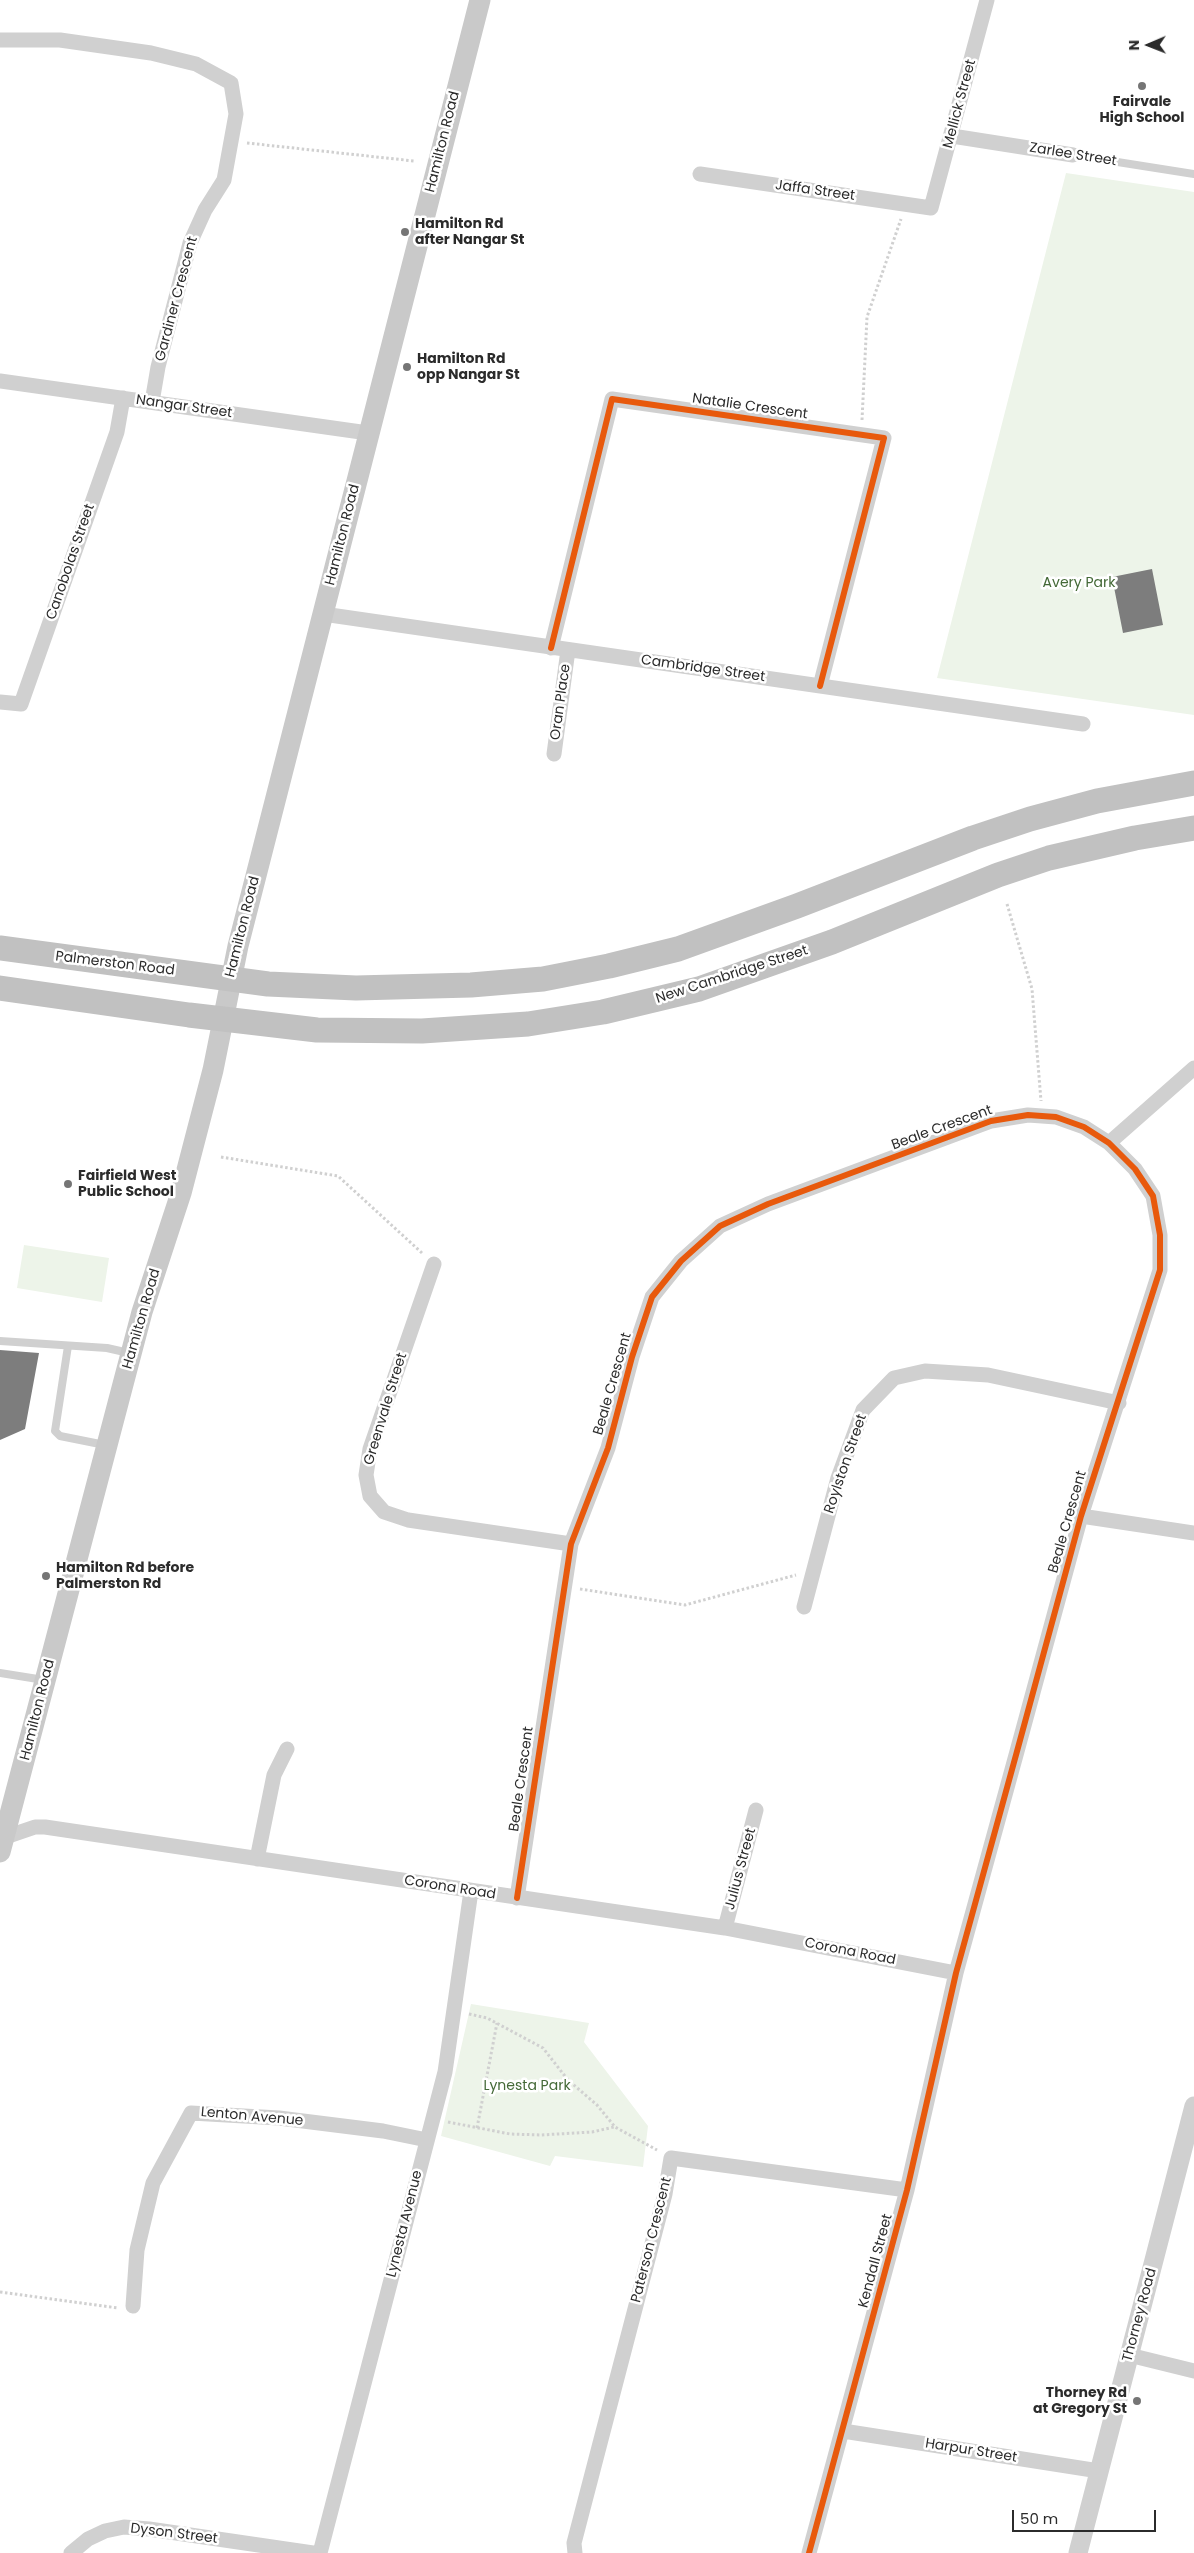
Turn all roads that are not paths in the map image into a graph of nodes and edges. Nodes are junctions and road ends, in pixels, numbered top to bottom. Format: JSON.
{"nodes":[{"id":1,"x":480,"y":0,"type":"edge"},
{"id":2,"x":987,"y":0,"type":"edge"},
{"id":3,"x":0,"y":40,"type":"edge"},
{"id":4,"x":952,"y":136,"type":"junction"},
{"id":5,"x":1073,"y":155,"type":"joint"},
{"id":6,"x":700,"y":174,"type":"dead end"},
{"id":7,"x":1194,"y":174,"type":"edge"},
{"id":8,"x":931,"y":208,"type":"joint"},
{"id":9,"x":0,"y":381,"type":"edge"},
{"id":10,"x":123,"y":398,"type":"junction"},
{"id":11,"x":152,"y":402,"type":"junction"},
{"id":12,"x":368,"y":433,"type":"junction"},
{"id":13,"x":323,"y":614,"type":"junction"},
{"id":14,"x":551,"y":648,"type":"junction"},
{"id":15,"x":568,"y":650,"type":"junction"},
{"id":16,"x":820,"y":686,"type":"junction"},
{"id":17,"x":0,"y":702,"type":"edge"},
{"id":18,"x":1083,"y":724,"type":"dead end"},
{"id":19,"x":554,"y":754,"type":"dead end"},
{"id":20,"x":1194,"y":783,"type":"edge"},
{"id":21,"x":1194,"y":828,"type":"edge"},
{"id":22,"x":0,"y":948,"type":"edge"},
{"id":23,"x":230,"y":979,"type":"junction"},
{"id":24,"x":0,"y":988,"type":"edge"},
{"id":25,"x":223,"y":1020,"type":"junction"},
{"id":26,"x":1194,"y":1068,"type":"edge"},
{"id":27,"x":1109,"y":1143,"type":"junction"},
{"id":28,"x":434,"y":1264,"type":"road end"},
{"id":29,"x":0,"y":1341,"type":"edge"},
{"id":30,"x":68,"y":1346,"type":"junction"},
{"id":31,"x":131,"y":1354,"type":"junction"},
{"id":32,"x":1119,"y":1403,"type":"junction"},
{"id":33,"x":107,"y":1446,"type":"junction"},
{"id":34,"x":1081,"y":1516,"type":"junction"},
{"id":35,"x":1194,"y":1533,"type":"edge"},
{"id":36,"x":571,"y":1544,"type":"junction"},
{"id":37,"x":804,"y":1607,"type":"dead end"},
{"id":38,"x":0,"y":1674,"type":"edge"},
{"id":39,"x":46,"y":1680,"type":"junction"},
{"id":40,"x":287,"y":1749,"type":"dead end"},
{"id":41,"x":756,"y":1810,"type":"dead end"},
{"id":42,"x":1,"y":1844,"type":"edge"},
{"id":43,"x":257,"y":1859,"type":"junction"},
{"id":44,"x":471,"y":1892,"type":"junction"},
{"id":45,"x":517,"y":1898,"type":"junction"},
{"id":46,"x":726,"y":1928,"type":"junction"},
{"id":47,"x":956,"y":1972,"type":"junction"},
{"id":48,"x":1194,"y":2106,"type":"edge"},
{"id":49,"x":427,"y":2140,"type":"junction"},
{"id":50,"x":907,"y":2190,"type":"junction"},
{"id":51,"x":133,"y":2306,"type":"road end"},
{"id":52,"x":1130,"y":2355,"type":"junction"},
{"id":53,"x":1194,"y":2371,"type":"edge"},
{"id":54,"x":843,"y":2431,"type":"junction"},
{"id":55,"x":1099,"y":2471,"type":"junction"},
{"id":56,"x":71,"y":2553,"type":"edge"},
{"id":57,"x":313,"y":2553,"type":"edge"},
{"id":58,"x":320,"y":2553,"type":"edge"},
{"id":59,"x":575,"y":2553,"type":"edge"},
{"id":60,"x":809,"y":2553,"type":"edge"},
{"id":61,"x":1078,"y":2553,"type":"edge"}],
"edges":[{"from":1,"to":12,"type":"main road","name":"Hamilton Road"},
{"from":2,"to":4,"type":"street","name":"Mellick Street"},
{"from":3,"to":11,"type":"street","name":"Gardiner Crescent"},
{"from":4,"to":5,"type":"street","name":"Zarlee Street"},
{"from":4,"to":8,"type":"street","name":"Mellick Street"},
{"from":5,"to":7,"type":"lane","name":"Zarlee Street"},
{"from":6,"to":8,"type":"street","name":"Jaffa Street"},
{"from":9,"to":10,"type":"street","name":"Nangar Street"},
{"from":10,"to":11,"type":"street","name":"Nangar Street"},
{"from":10,"to":17,"type":"street","name":"Canobolas Street"},
{"from":11,"to":12,"type":"street","name":"Nangar Street"},
{"from":12,"to":13,"type":"main road","name":"Hamilton Road"},
{"from":13,"to":14,"type":"street","name":"Cambridge Street"},
{"from":13,"to":23,"type":"main road","name":"Hamilton Road"},
{"from":14,"to":15,"type":"street","name":"Cambridge Street"},
{"from":14,"to":16,"type":"street","name":"Natalie Crescent"},
{"from":15,"to":16,"type":"street","name":"Cambridge Street"},
{"from":15,"to":19,"type":"street","name":"Oran Place"},
{"from":16,"to":18,"type":"street","name":"Cambridge Street"},
{"from":20,"to":23,"type":"highway"},
{"from":21,"to":25,"type":"highway","name":"New Cambridge Street"},
{"from":22,"to":23,"type":"highway","name":"Palmerston Road"},
{"from":23,"to":25,"type":"main road","name":"Hamilton Road"},
{"from":24,"to":25,"type":"highway"},
{"from":25,"to":31,"type":"main road","name":"Hamilton Road"},
{"from":26,"to":27,"type":"street"},
{"from":27,"to":32,"type":"street","name":"Beale Crescent"},
{"from":27,"to":36,"type":"street","name":"Beale Crescent"},
{"from":28,"to":36,"type":"street","name":"Greenvale Street"},
{"from":29,"to":30,"type":"lane"},
{"from":30,"to":31,"type":"lane"},
{"from":30,"to":33,"type":"lane"},
{"from":31,"to":33,"type":"main road","name":"Hamilton Road"},
{"from":32,"to":34,"type":"street","name":"Beale Crescent"},
{"from":32,"to":37,"type":"street","name":"Roylston Street"},
{"from":33,"to":39,"type":"main road","name":"Hamilton Road"},
{"from":34,"to":35,"type":"street"},
{"from":34,"to":47,"type":"street","name":"Beale Crescent"},
{"from":36,"to":45,"type":"street","name":"Beale Crescent"},
{"from":38,"to":39,"type":"lane"},
{"from":39,"to":42,"type":"main road","name":"Hamilton Road"},
{"from":40,"to":43,"type":"street"},
{"from":41,"to":46,"type":"street","name":"Julius Street"},
{"from":42,"to":43,"type":"street","name":"Corona Road"},
{"from":43,"to":44,"type":"street","name":"Corona Road"},
{"from":44,"to":45,"type":"street","name":"Corona Road"},
{"from":44,"to":49,"type":"street","name":"Lynesta Avenue"},
{"from":45,"to":46,"type":"street","name":"Corona Road"},
{"from":46,"to":47,"type":"street","name":"Corona Road"},
{"from":47,"to":50,"type":"street","name":"Kendall Street"},
{"from":48,"to":52,"type":"street","name":"Thorney Road"},
{"from":49,"to":51,"type":"street","name":"Lenton Avenue"},
{"from":49,"to":58,"type":"street","name":"Lynesta Avenue"},
{"from":50,"to":54,"type":"street","name":"Kendall Street"},
{"from":50,"to":59,"type":"street","name":"Paterson Crescent"},
{"from":52,"to":53,"type":"street"},
{"from":52,"to":55,"type":"street","name":"Thorney Road"},
{"from":54,"to":55,"type":"street","name":"Harpur Street"},
{"from":54,"to":60,"type":"street","name":"Kendall Street"},
{"from":55,"to":61,"type":"street","name":"Thorney Road"},
{"from":56,"to":57,"type":"street","name":"Dyson Street"}]}
